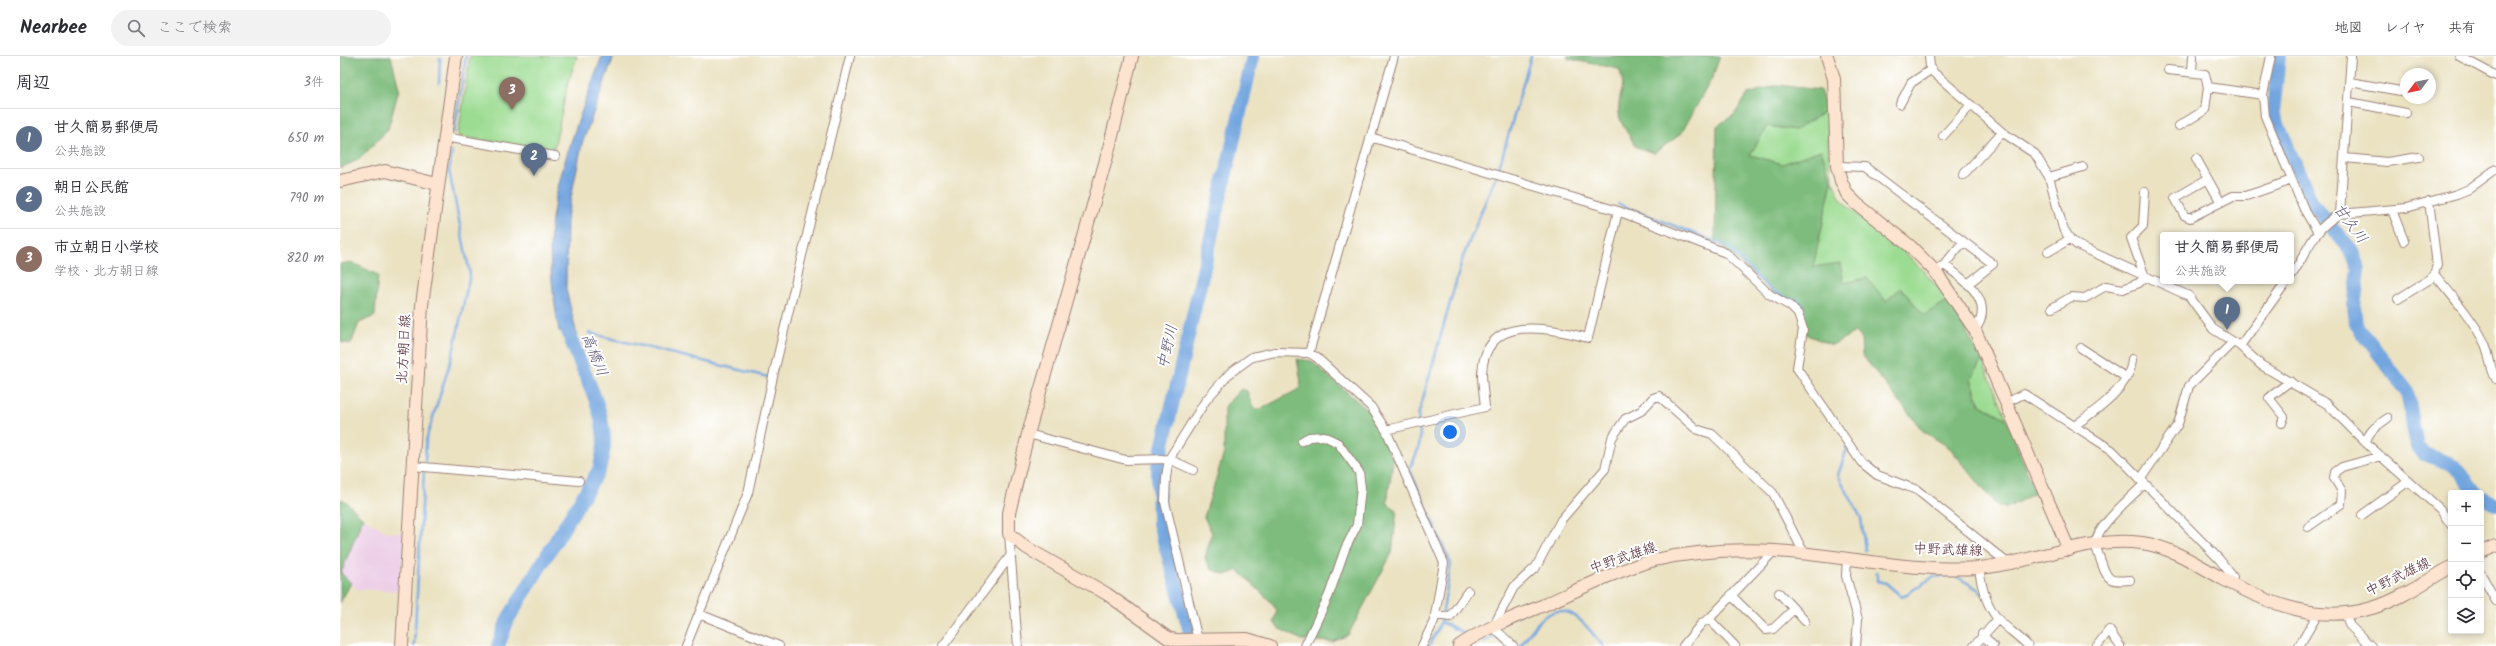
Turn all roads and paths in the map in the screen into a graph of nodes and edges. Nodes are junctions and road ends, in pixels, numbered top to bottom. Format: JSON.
{"nodes":[{"id":1,"x":456,"y":56,"type":"edge"},
{"id":2,"x":850,"y":56,"type":"edge"},
{"id":3,"x":1132,"y":56,"type":"edge"},
{"id":4,"x":1394,"y":56,"type":"edge"},
{"id":5,"x":1827,"y":56,"type":"edge"},
{"id":6,"x":1929,"y":56,"type":"edge"},
{"id":7,"x":2193,"y":56,"type":"edge"},
{"id":8,"x":2271,"y":56,"type":"edge"},
{"id":9,"x":2351,"y":56,"type":"edge"},
{"id":10,"x":2459,"y":56,"type":"edge"},
{"id":11,"x":1932,"y":69,"type":"junction"},
{"id":12,"x":2168,"y":70,"type":"dead end"},
{"id":13,"x":2192,"y":71,"type":"junction"},
{"id":14,"x":2496,"y":76,"type":"edge"},
{"id":15,"x":2350,"y":82,"type":"junction"},
{"id":16,"x":2208,"y":87,"type":"junction"},
{"id":17,"x":2400,"y":91,"type":"edge"},
{"id":18,"x":2264,"y":95,"type":"junction"},
{"id":19,"x":2349,"y":102,"type":"junction"},
{"id":20,"x":1900,"y":104,"type":"dead end"},
{"id":21,"x":1971,"y":105,"type":"junction"},
{"id":22,"x":2406,"y":113,"type":"dead end"},
{"id":23,"x":2179,"y":126,"type":"dead end"},
{"id":24,"x":2002,"y":132,"type":"junction"},
{"id":25,"x":1943,"y":136,"type":"dead end"},
{"id":26,"x":1370,"y":137,"type":"junction"},
{"id":27,"x":444,"y":138,"type":"junction"},
{"id":28,"x":556,"y":156,"type":"dead end"},
{"id":29,"x":2419,"y":157,"type":"dead end"},
{"id":30,"x":2196,"y":158,"type":"dead end"},
{"id":31,"x":2345,"y":158,"type":"junction"},
{"id":32,"x":1837,"y":166,"type":"junction"},
{"id":33,"x":2083,"y":167,"type":"dead end"},
{"id":34,"x":2496,"y":169,"type":"edge"},
{"id":35,"x":1963,"y":175,"type":"dead end"},
{"id":36,"x":2049,"y":177,"type":"junction"},
{"id":37,"x":2208,"y":179,"type":"junction"},
{"id":38,"x":2292,"y":180,"type":"junction"},
{"id":39,"x":340,"y":181,"type":"edge"},
{"id":40,"x":437,"y":184,"type":"junction"},
{"id":41,"x":2145,"y":192,"type":"dead end"},
{"id":42,"x":2220,"y":201,"type":"junction"},
{"id":43,"x":2429,"y":202,"type":"junction"},
{"id":44,"x":2392,"y":210,"type":"junction"},
{"id":45,"x":1618,"y":211,"type":"junction"},
{"id":46,"x":2340,"y":214,"type":"junction"},
{"id":47,"x":2320,"y":229,"type":"junction"},
{"id":48,"x":2070,"y":239,"type":"junction"},
{"id":49,"x":2404,"y":241,"type":"dead end"},
{"id":50,"x":1963,"y":242,"type":"junction"},
{"id":51,"x":2048,"y":252,"type":"dead end"},
{"id":52,"x":1939,"y":268,"type":"junction"},
{"id":53,"x":2294,"y":271,"type":"edge"},
{"id":54,"x":2434,"y":274,"type":"junction"},
{"id":55,"x":2145,"y":277,"type":"junction"},
{"id":56,"x":1969,"y":283,"type":"junction"},
{"id":57,"x":2160,"y":283,"type":"edge"},
{"id":58,"x":2161,"y":284,"type":"edge"},
{"id":59,"x":2285,"y":284,"type":"edge"},
{"id":60,"x":2398,"y":298,"type":"dead end"},
{"id":61,"x":2052,"y":308,"type":"dead end"},
{"id":62,"x":1975,"y":330,"type":"junction"},
{"id":63,"x":2236,"y":345,"type":"junction"},
{"id":64,"x":2081,"y":348,"type":"dead end"},
{"id":65,"x":1309,"y":353,"type":"junction"},
{"id":66,"x":2132,"y":359,"type":"dead end"},
{"id":67,"x":2125,"y":377,"type":"junction"},
{"id":68,"x":2496,"y":379,"type":"edge"},
{"id":69,"x":2290,"y":381,"type":"junction"},
{"id":70,"x":2007,"y":402,"type":"junction"},
{"id":71,"x":2388,"y":418,"type":"dead end"},
{"id":72,"x":2282,"y":423,"type":"dead end"},
{"id":73,"x":2074,"y":426,"type":"junction"},
{"id":74,"x":1386,"y":430,"type":"junction"},
{"id":75,"x":1028,"y":434,"type":"junction"},
{"id":76,"x":1302,"y":441,"type":"dead end"},
{"id":77,"x":2366,"y":443,"type":"junction"},
{"id":78,"x":2381,"y":456,"type":"junction"},
{"id":79,"x":1169,"y":459,"type":"junction"},
{"id":80,"x":413,"y":466,"type":"junction"},
{"id":81,"x":1193,"y":470,"type":"dead end"},
{"id":82,"x":579,"y":481,"type":"dead end"},
{"id":83,"x":2409,"y":481,"type":"junction"},
{"id":84,"x":2142,"y":482,"type":"junction"},
{"id":85,"x":2362,"y":515,"type":"dead end"},
{"id":86,"x":2448,"y":521,"type":"edge"},
{"id":87,"x":2308,"y":527,"type":"dead end"},
{"id":88,"x":1009,"y":534,"type":"junction"},
{"id":89,"x":2095,"y":543,"type":"junction"},
{"id":90,"x":2496,"y":546,"type":"edge"},
{"id":91,"x":2068,"y":550,"type":"junction"},
{"id":92,"x":1774,"y":551,"type":"junction"},
{"id":93,"x":2484,"y":551,"type":"edge"},
{"id":94,"x":1804,"y":553,"type":"junction"},
{"id":95,"x":1011,"y":555,"type":"junction"},
{"id":96,"x":1847,"y":559,"type":"junction"},
{"id":97,"x":2010,"y":565,"type":"junction"},
{"id":98,"x":1979,"y":568,"type":"junction"},
{"id":99,"x":2448,"y":569,"type":"edge"},
{"id":100,"x":2484,"y":579,"type":"edge"},
{"id":101,"x":2130,"y":580,"type":"dead end"},
{"id":102,"x":2232,"y":584,"type":"junction"},
{"id":103,"x":1468,"y":591,"type":"dead end"},
{"id":104,"x":1779,"y":593,"type":"dead end"},
{"id":105,"x":1731,"y":595,"type":"junction"},
{"id":106,"x":2496,"y":601,"type":"edge"},
{"id":107,"x":1794,"y":609,"type":"junction"},
{"id":108,"x":2345,"y":613,"type":"junction"},
{"id":109,"x":699,"y":614,"type":"junction"},
{"id":110,"x":2318,"y":614,"type":"junction"},
{"id":111,"x":1435,"y":615,"type":"junction"},
{"id":112,"x":1998,"y":618,"type":"junction"},
{"id":113,"x":1709,"y":619,"type":"junction"},
{"id":114,"x":1805,"y":621,"type":"dead end"},
{"id":115,"x":1493,"y":627,"type":"junction"},
{"id":116,"x":1982,"y":634,"type":"junction"},
{"id":117,"x":1192,"y":640,"type":"junction"},
{"id":118,"x":402,"y":646,"type":"edge"},
{"id":119,"x":686,"y":646,"type":"edge"},
{"id":120,"x":779,"y":646,"type":"edge"},
{"id":121,"x":943,"y":646,"type":"edge"},
{"id":122,"x":1018,"y":646,"type":"edge"},
{"id":123,"x":1270,"y":646,"type":"edge"},
{"id":124,"x":1305,"y":646,"type":"edge"},
{"id":125,"x":1422,"y":646,"type":"edge"},
{"id":126,"x":1459,"y":646,"type":"edge"},
{"id":127,"x":1513,"y":646,"type":"edge"},
{"id":128,"x":1683,"y":646,"type":"edge"},
{"id":129,"x":1735,"y":646,"type":"edge"},
{"id":130,"x":1856,"y":646,"type":"edge"},
{"id":131,"x":1974,"y":646,"type":"edge"},
{"id":132,"x":1993,"y":646,"type":"edge"},
{"id":133,"x":2028,"y":646,"type":"edge"},
{"id":134,"x":2097,"y":646,"type":"edge"},
{"id":135,"x":2120,"y":646,"type":"edge"},
{"id":136,"x":2299,"y":646,"type":"edge"},
{"id":137,"x":2371,"y":646,"type":"edge"}],
"edges":[{"from":1,"to":27,"type":"main road","name":"北方朝日線"},
{"from":2,"to":109,"type":"street"},
{"from":3,"to":75,"type":"main road"},
{"from":4,"to":26,"type":"street"},
{"from":5,"to":32,"type":"main road"},
{"from":6,"to":11,"type":"street"},
{"from":7,"to":13,"type":"street"},
{"from":8,"to":18,"type":"street"},
{"from":9,"to":15,"type":"street"},
{"from":10,"to":14,"type":"street"},
{"from":11,"to":20,"type":"street"},
{"from":11,"to":21,"type":"street"},
{"from":12,"to":13,"type":"street"},
{"from":13,"to":16,"type":"street"},
{"from":15,"to":17,"type":"street"},
{"from":15,"to":19,"type":"street"},
{"from":16,"to":18,"type":"street"},
{"from":16,"to":23,"type":"street"},
{"from":18,"to":38,"type":"street"},
{"from":19,"to":22,"type":"street"},
{"from":19,"to":31,"type":"street"},
{"from":21,"to":24,"type":"street"},
{"from":21,"to":25,"type":"street"},
{"from":24,"to":35,"type":"street"},
{"from":24,"to":36,"type":"street"},
{"from":26,"to":45,"type":"street"},
{"from":26,"to":65,"type":"street"},
{"from":27,"to":28,"type":"street"},
{"from":27,"to":40,"type":"main road","name":"北方朝日線"},
{"from":29,"to":31,"type":"street"},
{"from":30,"to":37,"type":"street"},
{"from":31,"to":46,"type":"street"},
{"from":32,"to":50,"type":"street"},
{"from":32,"to":52,"type":"main road"},
{"from":33,"to":36,"type":"street"},
{"from":34,"to":43,"type":"street"},
{"from":36,"to":48,"type":"street"},
{"from":37,"to":42,"type":"street"},
{"from":37,"to":42,"type":"street"},
{"from":38,"to":42,"type":"street"},
{"from":38,"to":47,"type":"street"},
{"from":39,"to":40,"type":"main road"},
{"from":40,"to":80,"type":"main road","name":"北方朝日線"},
{"from":41,"to":55,"type":"street"},
{"from":43,"to":44,"type":"street"},
{"from":43,"to":54,"type":"street"},
{"from":44,"to":46,"type":"street"},
{"from":44,"to":49,"type":"street"},
{"from":45,"to":74,"type":"street"},
{"from":45,"to":97,"type":"street"},
{"from":46,"to":47,"type":"street"},
{"from":47,"to":53,"type":"street"},
{"from":48,"to":51,"type":"street"},
{"from":48,"to":55,"type":"street"},
{"from":50,"to":52,"type":"street"},
{"from":50,"to":56,"type":"street"},
{"from":52,"to":56,"type":"street"},
{"from":52,"to":62,"type":"main road"},
{"from":54,"to":60,"type":"street"},
{"from":54,"to":68,"type":"street"},
{"from":55,"to":57,"type":"street"},
{"from":55,"to":61,"type":"street"},
{"from":56,"to":62,"type":"street"},
{"from":58,"to":63,"type":"street"},
{"from":59,"to":63,"type":"street"},
{"from":62,"to":70,"type":"main road"},
{"from":63,"to":69,"type":"street"},
{"from":63,"to":84,"type":"street"},
{"from":64,"to":67,"type":"street"},
{"from":65,"to":74,"type":"street"},
{"from":65,"to":79,"type":"street"},
{"from":66,"to":67,"type":"street"},
{"from":67,"to":73,"type":"street"},
{"from":69,"to":72,"type":"street"},
{"from":69,"to":77,"type":"street"},
{"from":70,"to":73,"type":"street"},
{"from":70,"to":91,"type":"main road"},
{"from":71,"to":77,"type":"street"},
{"from":73,"to":84,"type":"street"},
{"from":74,"to":111,"type":"street"},
{"from":75,"to":79,"type":"street"},
{"from":75,"to":88,"type":"main road"},
{"from":76,"to":124,"type":"street"},
{"from":77,"to":78,"type":"street"},
{"from":78,"to":83,"type":"street"},
{"from":78,"to":87,"type":"street"},
{"from":79,"to":81,"type":"street"},
{"from":79,"to":117,"type":"street"},
{"from":80,"to":82,"type":"street"},
{"from":80,"to":118,"type":"main road","name":"北方朝日線"},
{"from":83,"to":85,"type":"street"},
{"from":83,"to":86,"type":"street"},
{"from":84,"to":89,"type":"street"},
{"from":84,"to":102,"type":"street"},
{"from":88,"to":95,"type":"street"},
{"from":88,"to":117,"type":"main road"},
{"from":89,"to":91,"type":"main road","name":"中野武雄線"},
{"from":89,"to":101,"type":"street"},
{"from":89,"to":102,"type":"main road","name":"中野武雄線"},
{"from":90,"to":93,"type":"main road"},
{"from":91,"to":97,"type":"main road","name":"中野武雄線"},
{"from":92,"to":94,"type":"main road","name":"中野武雄線"},
{"from":92,"to":105,"type":"street"},
{"from":92,"to":115,"type":"main road","name":"中野武雄線"},
{"from":94,"to":96,"type":"main road","name":"中野武雄線"},
{"from":94,"to":115,"type":"street"},
{"from":95,"to":121,"type":"street"},
{"from":95,"to":122,"type":"street"},
{"from":96,"to":98,"type":"main road","name":"中野武雄線"},
{"from":96,"to":130,"type":"street"},
{"from":97,"to":98,"type":"main road","name":"中野武雄線"},
{"from":98,"to":112,"type":"street"},
{"from":99,"to":108,"type":"main road","name":"中野武雄線"},
{"from":100,"to":106,"type":"street"},
{"from":102,"to":110,"type":"main road","name":"中野武雄線"},
{"from":103,"to":111,"type":"street"},
{"from":104,"to":107,"type":"street"},
{"from":105,"to":107,"type":"street"},
{"from":105,"to":113,"type":"street"},
{"from":107,"to":114,"type":"street"},
{"from":108,"to":110,"type":"main road","name":"中野武雄線"},
{"from":108,"to":137,"type":"street"},
{"from":109,"to":119,"type":"street"},
{"from":109,"to":120,"type":"street"},
{"from":110,"to":136,"type":"street"},
{"from":111,"to":125,"type":"street"},
{"from":112,"to":116,"type":"street"},
{"from":112,"to":133,"type":"street"},
{"from":113,"to":128,"type":"street"},
{"from":113,"to":129,"type":"street"},
{"from":115,"to":126,"type":"main road","name":"中野武雄線"},
{"from":115,"to":127,"type":"street"},
{"from":116,"to":131,"type":"street"},
{"from":116,"to":132,"type":"street"},
{"from":117,"to":123,"type":"main road"},
{"from":134,"to":135,"type":"street"}]}
